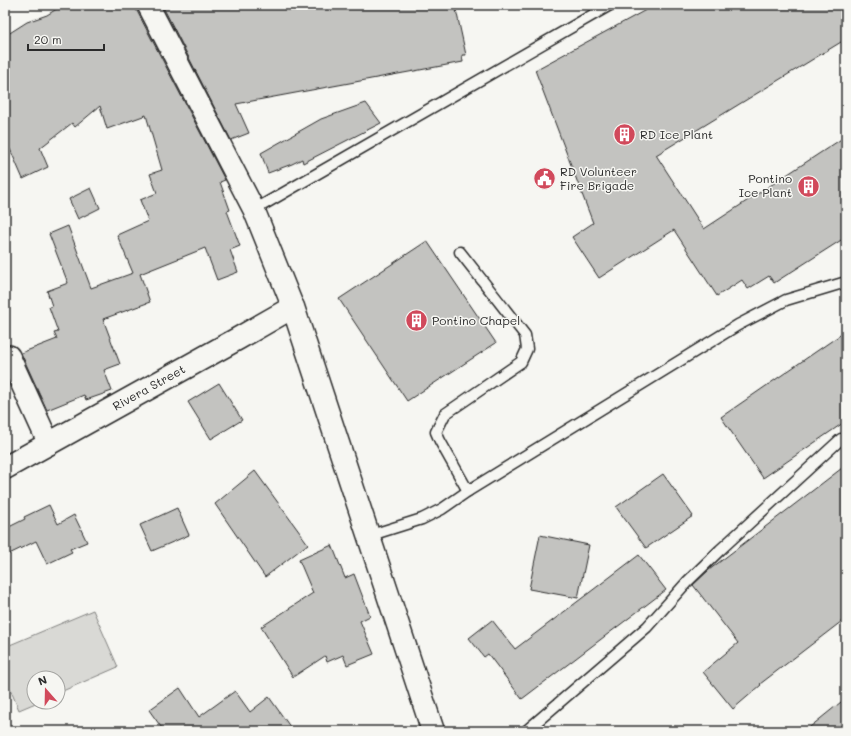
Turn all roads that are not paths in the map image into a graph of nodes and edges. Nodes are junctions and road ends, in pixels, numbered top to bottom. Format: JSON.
{"nodes":[{"id":1,"x":148,"y":5,"type":"edge"},
{"id":2,"x":610,"y":5,"type":"edge"},
{"id":3,"x":254,"y":210,"type":"junction"},
{"id":4,"x":460,"y":252,"type":"dead end"},
{"id":5,"x":846,"y":282,"type":"edge"},
{"id":6,"x":293,"y":307,"type":"junction"},
{"id":7,"x":9,"y":356,"type":"dead end"},
{"id":8,"x":841,"y":439,"type":"dead end"},
{"id":9,"x":49,"y":444,"type":"junction"},
{"id":10,"x":5,"y":468,"type":"edge"},
{"id":11,"x":468,"y":491,"type":"junction"},
{"id":12,"x":368,"y":536,"type":"junction"},
{"id":13,"x":429,"y":729,"type":"edge"},
{"id":14,"x":526,"y":731,"type":"edge"}],
"edges":[{"from":1,"to":3,"type":"street"},
{"from":2,"to":3,"type":"lane"},
{"from":3,"to":6,"type":"street"},
{"from":4,"to":11,"type":"lane"},
{"from":5,"to":11,"type":"lane"},
{"from":6,"to":9,"type":"street","name":"Rivera Street"},
{"from":6,"to":12,"type":"street"},
{"from":7,"to":9,"type":"street"},
{"from":8,"to":14,"type":"lane"},
{"from":9,"to":10,"type":"street","name":"Rivera Street"},
{"from":11,"to":12,"type":"lane"},
{"from":12,"to":13,"type":"street"}]}
